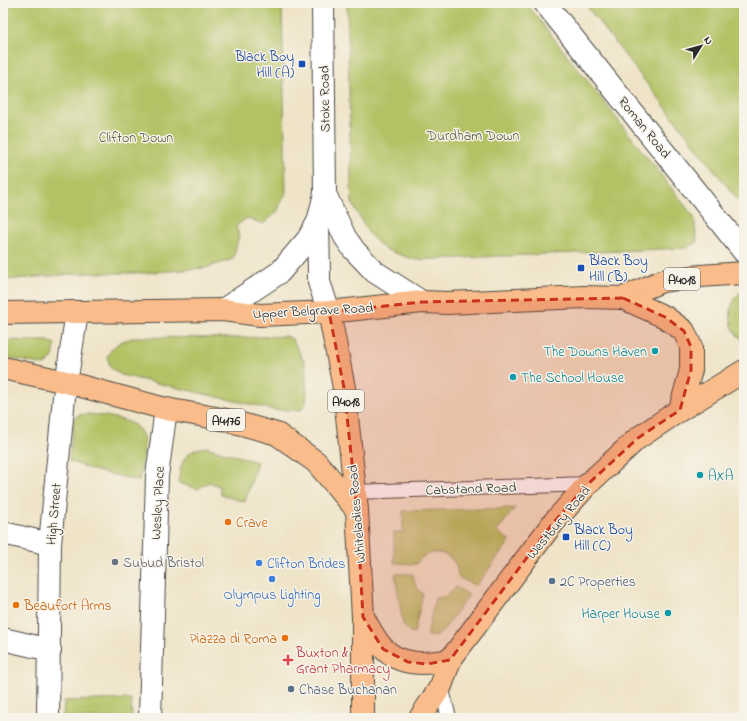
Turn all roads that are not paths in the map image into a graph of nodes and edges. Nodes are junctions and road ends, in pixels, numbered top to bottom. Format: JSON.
{"nodes":[{"id":1,"x":322,"y":3,"type":"edge"},
{"id":2,"x":545,"y":3,"type":"edge"},
{"id":3,"x":324,"y":194,"type":"junction"},
{"id":4,"x":318,"y":222,"type":"junction"},
{"id":5,"x":744,"y":252,"type":"edge"},
{"id":6,"x":744,"y":273,"type":"edge"},
{"id":7,"x":623,"y":298,"type":"junction"},
{"id":8,"x":422,"y":302,"type":"junction"},
{"id":9,"x":223,"y":310,"type":"junction"},
{"id":10,"x":77,"y":312,"type":"junction"},
{"id":11,"x":329,"y":312,"type":"junction"},
{"id":12,"x":3,"y":313,"type":"edge"},
{"id":13,"x":3,"y":368,"type":"edge"},
{"id":14,"x":744,"y":371,"type":"edge"},
{"id":15,"x":66,"y":382,"type":"junction"},
{"id":16,"x":166,"y":409,"type":"junction"},
{"id":17,"x":680,"y":410,"type":"junction"},
{"id":18,"x":588,"y":484,"type":"junction"},
{"id":19,"x":356,"y":501,"type":"junction"},
{"id":20,"x":3,"y":533,"type":"edge"},
{"id":21,"x":50,"y":544,"type":"junction"},
{"id":22,"x":363,"y":617,"type":"junction"},
{"id":23,"x":3,"y":639,"type":"edge"},
{"id":24,"x":50,"y":650,"type":"junction"},
{"id":25,"x":450,"y":660,"type":"junction"},
{"id":26,"x":441,"y":686,"type":"junction"},
{"id":27,"x":48,"y":718,"type":"edge"},
{"id":28,"x":150,"y":718,"type":"edge"},
{"id":29,"x":363,"y":718,"type":"edge"},
{"id":30,"x":420,"y":718,"type":"edge"},
{"id":31,"x":449,"y":718,"type":"edge"}],
"edges":[{"from":1,"to":3,"type":"street","name":"Stoke Road"},
{"from":2,"to":5,"type":"street","name":"Roman Road"},
{"from":3,"to":4,"type":"street","name":"Stoke Road"},
{"from":3,"to":8,"type":"street","name":"Stoke Road"},
{"from":4,"to":9,"type":"street","name":"Stoke Road"},
{"from":4,"to":11,"type":"street","name":"Stoke Road"},
{"from":6,"to":7,"type":"main road","name":"Upper Belgrave Road","number":"A4018"},
{"from":7,"to":8,"type":"main road","name":"Upper Belgrave Road","number":"A4018"},
{"from":7,"to":17,"type":"main road","name":"Upper Belgrave Road"},
{"from":8,"to":11,"type":"main road","name":"Upper Belgrave Road","number":"A4018"},
{"from":9,"to":10,"type":"main road","name":"Upper Belgrave Road"},
{"from":9,"to":11,"type":"main road","name":"Upper Belgrave Road"},
{"from":10,"to":12,"type":"main road","name":"Upper Belgrave Road"},
{"from":10,"to":15,"type":"street","name":"High Street"},
{"from":11,"to":19,"type":"main road","name":"Whiteladies Road","number":"A4018"},
{"from":13,"to":15,"type":"main road","number":"A4176"},
{"from":14,"to":17,"type":"main road","name":"Westbury Road"},
{"from":15,"to":16,"type":"main road","number":"A4176"},
{"from":15,"to":21,"type":"street","name":"High Street"},
{"from":16,"to":19,"type":"main road","number":"A4176"},
{"from":16,"to":28,"type":"street","name":"Wesley Place"},
{"from":17,"to":18,"type":"main road","name":"Westbury Road"},
{"from":18,"to":19,"type":"lane","name":"Cabstand Road"},
{"from":18,"to":25,"type":"main road","name":"Westbury Road"},
{"from":19,"to":22,"type":"main road","name":"Whiteladies Road","number":"A4018"},
{"from":20,"to":21,"type":"street"},
{"from":21,"to":24,"type":"street","name":"High Street"},
{"from":22,"to":25,"type":"main road"},
{"from":22,"to":29,"type":"main road","name":"Whiteladies Road","number":"A4018"},
{"from":23,"to":24,"type":"street"},
{"from":24,"to":27,"type":"street","name":"High Street"},
{"from":25,"to":26,"type":"main road","name":"Westbury Road"},
{"from":26,"to":30,"type":"main road","name":"Westbury Road"},
{"from":26,"to":31,"type":"lane"}]}
